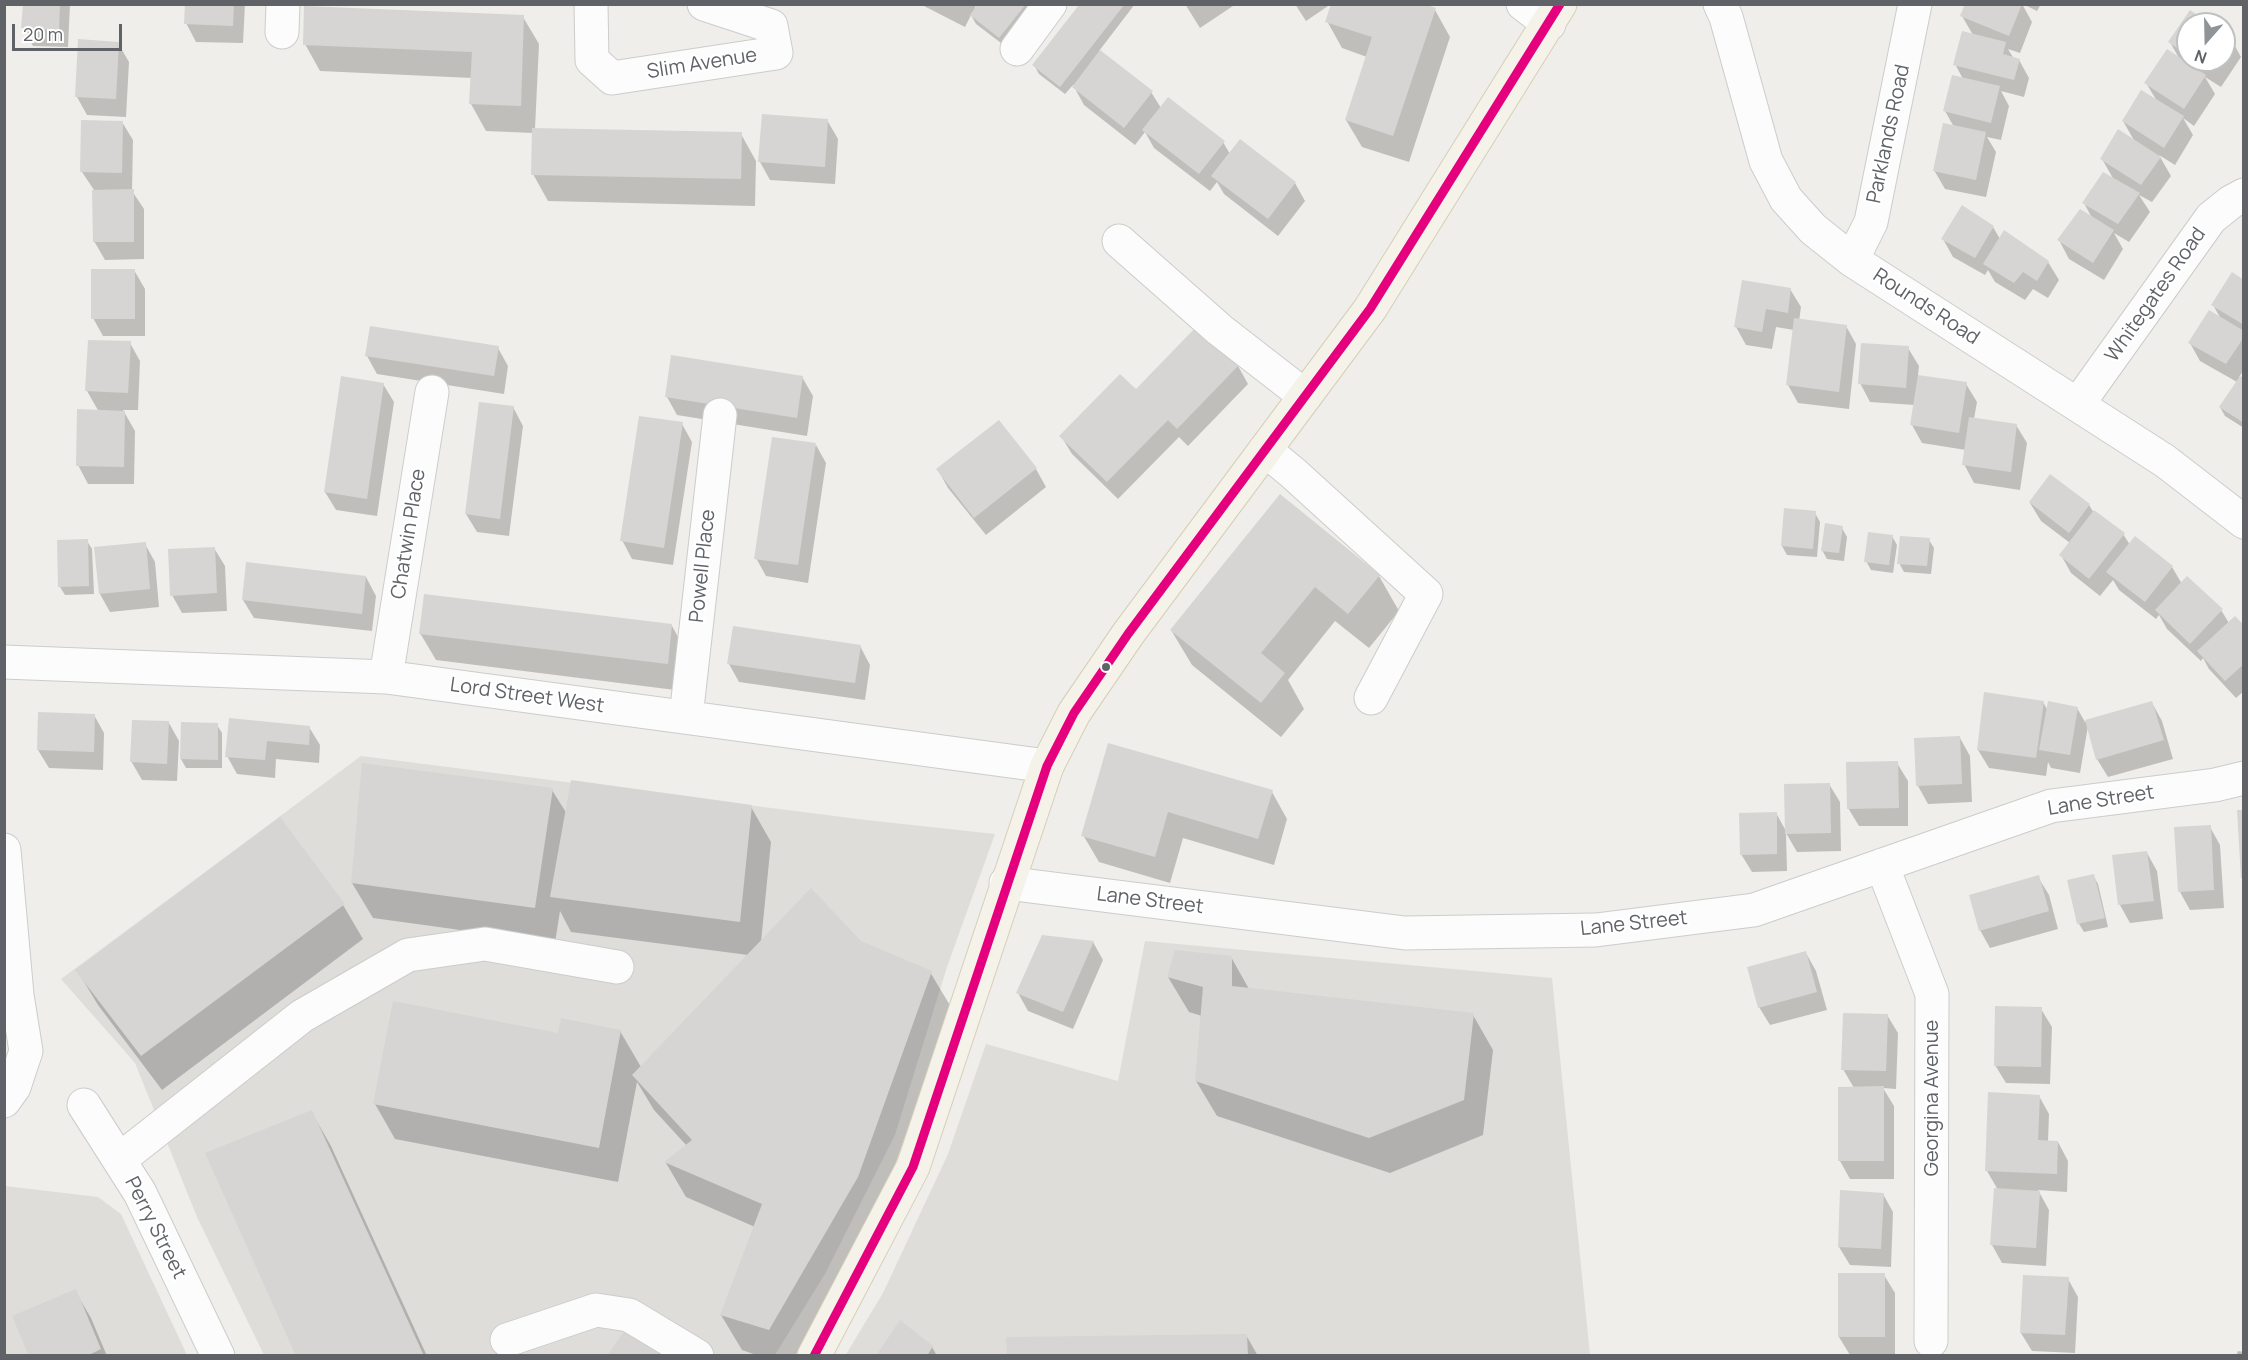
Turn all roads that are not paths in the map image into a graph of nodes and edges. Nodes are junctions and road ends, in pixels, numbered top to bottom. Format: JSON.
{"nodes":[{"id":1,"x":591,"y":4,"type":"edge"},
{"id":2,"x":704,"y":4,"type":"edge"},
{"id":3,"x":1050,"y":4,"type":"edge"},
{"id":4,"x":1523,"y":4,"type":"edge"},
{"id":5,"x":1720,"y":4,"type":"edge"},
{"id":6,"x":1915,"y":4,"type":"edge"},
{"id":7,"x":1554,"y":14,"type":"edge"},
{"id":8,"x":1017,"y":49,"type":"dead end"},
{"id":9,"x":2244,"y":195,"type":"edge"},
{"id":10,"x":1119,"y":241,"type":"dead end"},
{"id":11,"x":1852,"y":260,"type":"junction"},
{"id":12,"x":432,"y":392,"type":"dead end"},
{"id":13,"x":1305,"y":396,"type":"junction"},
{"id":14,"x":2078,"y":404,"type":"junction"},
{"id":15,"x":720,"y":415,"type":"dead end"},
{"id":16,"x":1265,"y":450,"type":"junction"},
{"id":17,"x":2244,"y":522,"type":"edge"},
{"id":18,"x":4,"y":662,"type":"edge"},
{"id":19,"x":386,"y":677,"type":"junction"},
{"id":20,"x":1371,"y":698,"type":"dead end"},
{"id":21,"x":686,"y":717,"type":"junction"},
{"id":22,"x":1047,"y":766,"type":"junction"},
{"id":23,"x":2244,"y":778,"type":"edge"},
{"id":24,"x":4,"y":850,"type":"edge"},
{"id":25,"x":1882,"y":865,"type":"junction"},
{"id":26,"x":1006,"y":883,"type":"junction"},
{"id":27,"x":617,"y":968,"type":"dead end"},
{"id":28,"x":4,"y":1101,"type":"edge"},
{"id":29,"x":84,"y":1105,"type":"dead end"},
{"id":30,"x":119,"y":1160,"type":"junction"},
{"id":31,"x":507,"y":1340,"type":"dead end"},
{"id":32,"x":1931,"y":1341,"type":"dead end"},
{"id":33,"x":218,"y":1356,"type":"edge"},
{"id":34,"x":696,"y":1356,"type":"edge"},
{"id":35,"x":814,"y":1356,"type":"edge"}],
"edges":[{"from":1,"to":2,"type":"street","name":"Slim Avenue"},
{"from":3,"to":8,"type":"street"},
{"from":4,"to":7,"type":"street"},
{"from":5,"to":11,"type":"street","name":"Rounds Road"},
{"from":6,"to":11,"type":"street","name":"Parklands Road"},
{"from":7,"to":13,"type":"main road"},
{"from":9,"to":14,"type":"street","name":"Whitegates Road"},
{"from":10,"to":13,"type":"street"},
{"from":11,"to":14,"type":"street","name":"Rounds Road"},
{"from":12,"to":19,"type":"street","name":"Chatwin Place"},
{"from":13,"to":16,"type":"main road"},
{"from":14,"to":17,"type":"street","name":"Rounds Road"},
{"from":15,"to":21,"type":"street","name":"Powell Place"},
{"from":16,"to":20,"type":"street"},
{"from":16,"to":22,"type":"main road"},
{"from":18,"to":19,"type":"street","name":"Lord Street West"},
{"from":19,"to":21,"type":"street","name":"Lord Street West"},
{"from":21,"to":22,"type":"street","name":"Lord Street West"},
{"from":22,"to":26,"type":"main road"},
{"from":23,"to":25,"type":"street","name":"Lane Street"},
{"from":24,"to":28,"type":"street"},
{"from":25,"to":26,"type":"street","name":"Lane Street"},
{"from":25,"to":32,"type":"street","name":"Georgina Avenue"},
{"from":26,"to":35,"type":"main road"},
{"from":27,"to":30,"type":"street"},
{"from":29,"to":30,"type":"street","name":"Perry Street"},
{"from":30,"to":33,"type":"street","name":"Perry Street"},
{"from":31,"to":34,"type":"street"}]}
